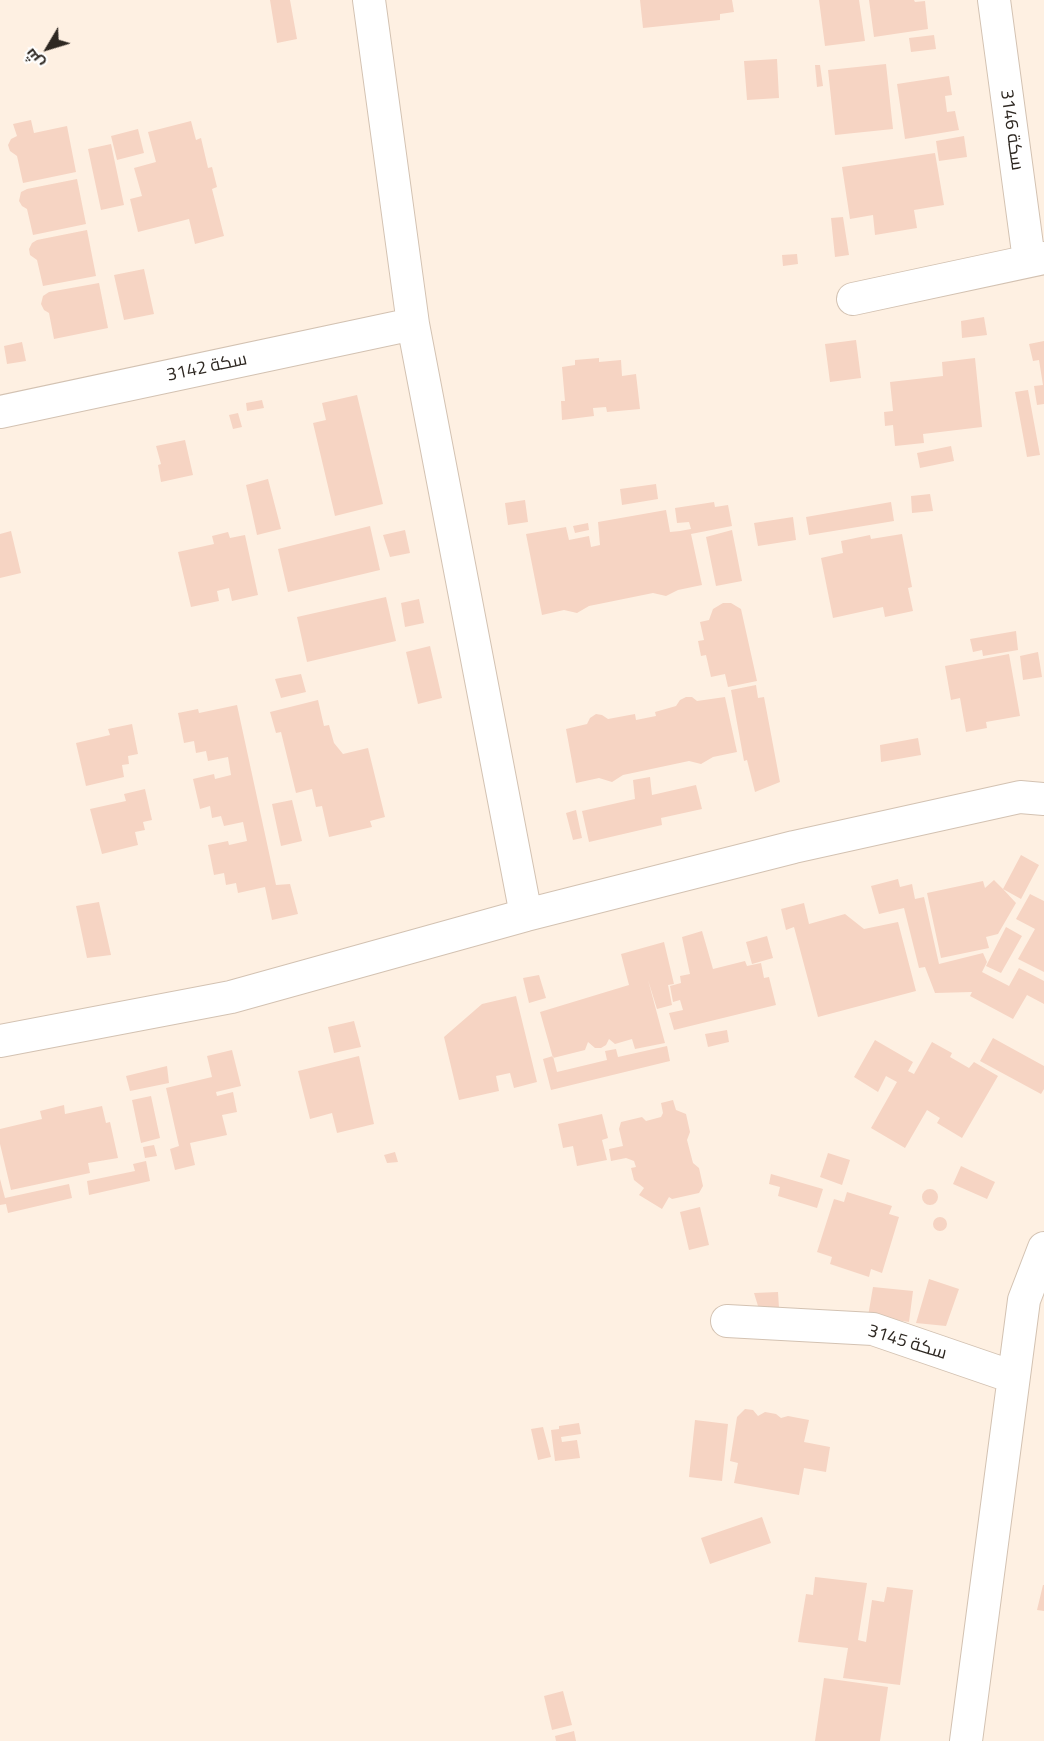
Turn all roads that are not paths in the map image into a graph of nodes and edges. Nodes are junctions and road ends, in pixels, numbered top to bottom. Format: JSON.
{"nodes":[{"id":1,"x":369,"y":0,"type":"edge"},
{"id":2,"x":993,"y":0,"type":"edge"},
{"id":3,"x":1037,"y":259,"type":"edge"},
{"id":4,"x":853,"y":299,"type":"dead end"},
{"id":5,"x":413,"y":324,"type":"junction"},
{"id":6,"x":0,"y":412,"type":"edge"},
{"id":7,"x":1044,"y":799,"type":"edge"},
{"id":8,"x":526,"y":915,"type":"junction"},
{"id":9,"x":0,"y":1041,"type":"edge"},
{"id":10,"x":1044,"y":1248,"type":"edge"},
{"id":11,"x":727,"y":1321,"type":"dead end"},
{"id":12,"x":1013,"y":1377,"type":"junction"},
{"id":13,"x":966,"y":1741,"type":"edge"}],
"edges":[{"from":1,"to":5,"type":"street"},
{"from":2,"to":3,"type":"street","name":"سكة 3146"},
{"from":3,"to":4,"type":"street","name":"سكة 3146"},
{"from":5,"to":6,"type":"street","name":"سكة 3142"},
{"from":5,"to":8,"type":"street"},
{"from":7,"to":8,"type":"street"},
{"from":8,"to":9,"type":"street"},
{"from":10,"to":12,"type":"street"},
{"from":11,"to":12,"type":"street","name":"سكة 3145"},
{"from":12,"to":13,"type":"street"}]}
